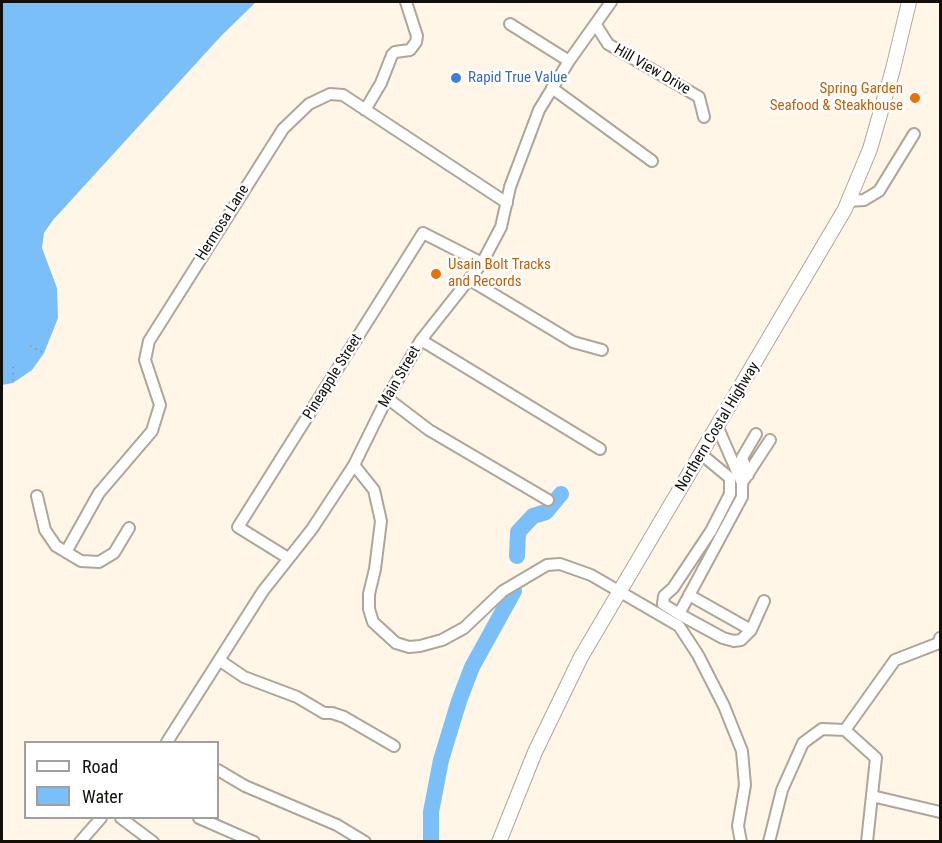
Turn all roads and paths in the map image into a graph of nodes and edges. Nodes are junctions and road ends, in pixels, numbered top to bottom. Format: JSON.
{"nodes":[{"id":1,"x":406,"y":2,"type":"edge"},
{"id":2,"x":611,"y":2,"type":"edge"},
{"id":3,"x":909,"y":2,"type":"edge"},
{"id":4,"x":510,"y":24,"type":"dead end"},
{"id":5,"x":596,"y":25,"type":"junction"},
{"id":6,"x":569,"y":61,"type":"junction"},
{"id":7,"x":552,"y":88,"type":"junction"},
{"id":8,"x":365,"y":110,"type":"junction"},
{"id":9,"x":704,"y":117,"type":"dead end"},
{"id":10,"x":914,"y":134,"type":"dead end"},
{"id":11,"x":652,"y":161,"type":"dead end"},
{"id":12,"x":848,"y":201,"type":"junction"},
{"id":13,"x":507,"y":203,"type":"junction"},
{"id":14,"x":482,"y":263,"type":"junction"},
{"id":15,"x":470,"y":280,"type":"junction"},
{"id":16,"x":421,"y":340,"type":"junction"},
{"id":17,"x":30,"y":346,"type":"dead end"},
{"id":18,"x":602,"y":350,"type":"dead end"},
{"id":19,"x":44,"y":353,"type":"dead end"},
{"id":20,"x":13,"y":367,"type":"dead end"},
{"id":21,"x":14,"y":383,"type":"dead end"},
{"id":22,"x":387,"y":398,"type":"junction"},
{"id":23,"x":717,"y":428,"type":"junction"},
{"id":24,"x":756,"y":434,"type":"dead end"},
{"id":25,"x":770,"y":440,"type":"dead end"},
{"id":26,"x":600,"y":449,"type":"dead end"},
{"id":27,"x":701,"y":454,"type":"junction"},
{"id":28,"x":354,"y":465,"type":"junction"},
{"id":29,"x":745,"y":479,"type":"junction"},
{"id":30,"x":37,"y":496,"type":"dead end"},
{"id":31,"x":548,"y":500,"type":"dead end"},
{"id":32,"x":129,"y":528,"type":"dead end"},
{"id":33,"x":66,"y":552,"type":"junction"},
{"id":34,"x":288,"y":558,"type":"junction"},
{"id":35,"x":619,"y":591,"type":"junction"},
{"id":36,"x":689,"y":595,"type":"junction"},
{"id":37,"x":764,"y":601,"type":"dead end"},
{"id":38,"x":679,"y":614,"type":"junction"},
{"id":39,"x":751,"y":630,"type":"junction"},
{"id":40,"x":940,"y":638,"type":"edge"},
{"id":41,"x":219,"y":660,"type":"junction"},
{"id":42,"x":845,"y":730,"type":"junction"},
{"id":43,"x":168,"y":741,"type":"edge"},
{"id":44,"x":394,"y":746,"type":"dead end"},
{"id":45,"x":219,"y":771,"type":"edge"},
{"id":46,"x":872,"y":796,"type":"junction"},
{"id":47,"x":940,"y":812,"type":"edge"},
{"id":48,"x":100,"y":819,"type":"edge"},
{"id":49,"x":122,"y":819,"type":"edge"},
{"id":50,"x":201,"y":819,"type":"edge"},
{"id":51,"x":80,"y":842,"type":"edge"},
{"id":52,"x":153,"y":842,"type":"edge"},
{"id":53,"x":254,"y":842,"type":"edge"},
{"id":54,"x":365,"y":842,"type":"edge"},
{"id":55,"x":499,"y":842,"type":"edge"},
{"id":56,"x":741,"y":842,"type":"edge"},
{"id":57,"x":769,"y":842,"type":"edge"},
{"id":58,"x":867,"y":842,"type":"edge"}],
"edges":[{"from":1,"to":8,"type":"street"},
{"from":2,"to":5,"type":"street","name":"Main Street"},
{"from":3,"to":12,"type":"main road","name":"Northern Costal Highway"},
{"from":4,"to":6,"type":"street"},
{"from":5,"to":6,"type":"street","name":"Main Street"},
{"from":5,"to":9,"type":"street","name":"Hill View Drive"},
{"from":6,"to":7,"type":"street","name":"Main Street"},
{"from":7,"to":11,"type":"street"},
{"from":7,"to":13,"type":"street","name":"Main Street"},
{"from":8,"to":13,"type":"street","name":"Hermosa Lane"},
{"from":8,"to":33,"type":"street","name":"Hermosa Lane"},
{"from":10,"to":12,"type":"street"},
{"from":12,"to":23,"type":"main road","name":"Northern Costal Highway"},
{"from":13,"to":14,"type":"street","name":"Main Street"},
{"from":14,"to":15,"type":"street","name":"Main Street"},
{"from":14,"to":34,"type":"street","name":"Pineapple Street"},
{"from":15,"to":16,"type":"street","name":"Main Street"},
{"from":15,"to":18,"type":"street"},
{"from":16,"to":22,"type":"street","name":"Main Street"},
{"from":16,"to":26,"type":"street"},
{"from":17,"to":19,"type":"path"},
{"from":20,"to":21,"type":"path"},
{"from":22,"to":28,"type":"street","name":"Main Street"},
{"from":22,"to":31,"type":"street"},
{"from":23,"to":27,"type":"main road","name":"Northern Costal Highway"},
{"from":23,"to":29,"type":"street"},
{"from":24,"to":29,"type":"street"},
{"from":25,"to":29,"type":"street"},
{"from":27,"to":35,"type":"main road","name":"Northern Costal Highway"},
{"from":27,"to":38,"type":"street"},
{"from":28,"to":34,"type":"street","name":"Main Street"},
{"from":28,"to":35,"type":"street"},
{"from":29,"to":36,"type":"street"},
{"from":30,"to":33,"type":"street"},
{"from":32,"to":33,"type":"street"},
{"from":34,"to":41,"type":"street","name":"Main Street"},
{"from":35,"to":55,"type":"main road","name":"Northern Costal Highway"},
{"from":35,"to":56,"type":"street"},
{"from":36,"to":38,"type":"street"},
{"from":36,"to":39,"type":"street"},
{"from":37,"to":39,"type":"street"},
{"from":38,"to":39,"type":"street"},
{"from":40,"to":42,"type":"street"},
{"from":41,"to":43,"type":"street","name":"Main Street"},
{"from":41,"to":44,"type":"street"},
{"from":42,"to":46,"type":"street"},
{"from":42,"to":57,"type":"street"},
{"from":45,"to":54,"type":"street"},
{"from":46,"to":47,"type":"street"},
{"from":46,"to":58,"type":"street"},
{"from":48,"to":51,"type":"street"},
{"from":49,"to":52,"type":"street"},
{"from":50,"to":53,"type":"street"}]}
